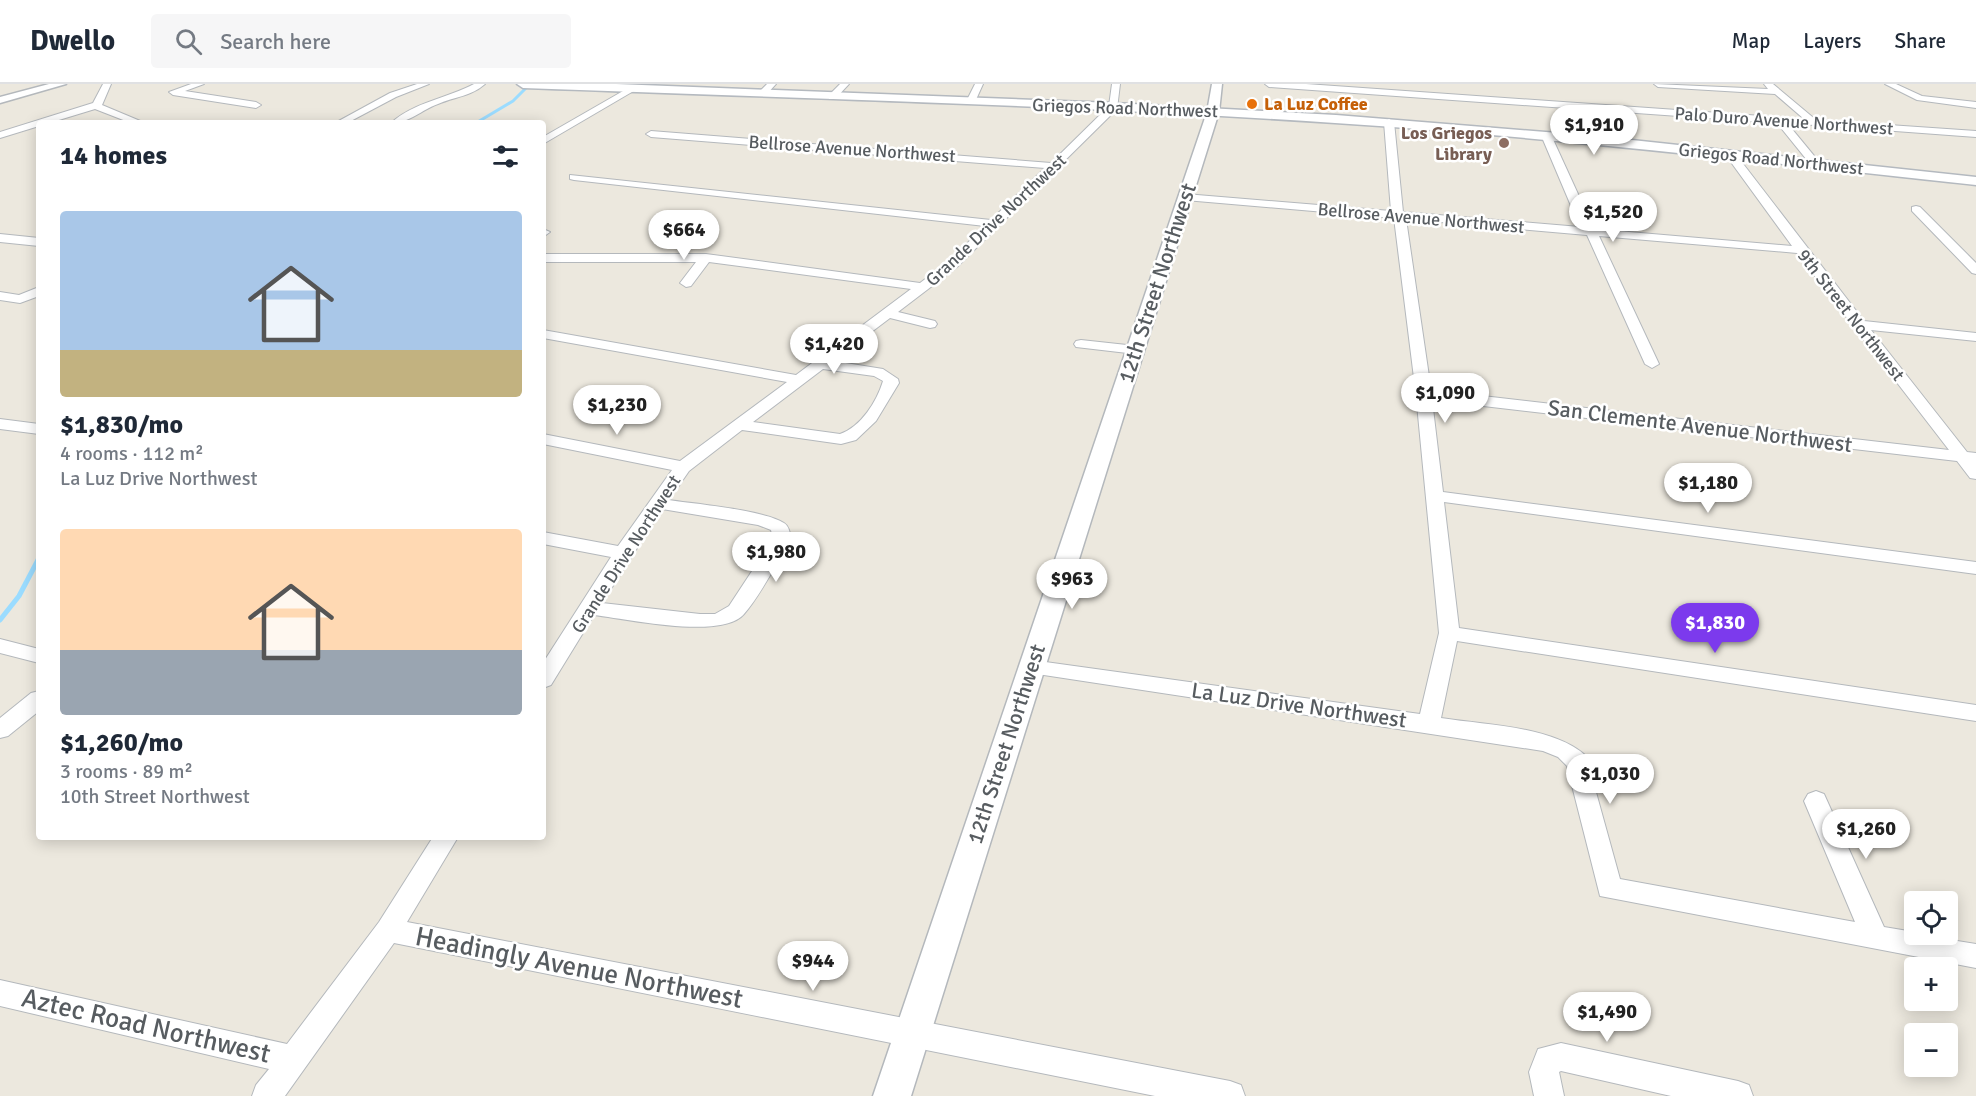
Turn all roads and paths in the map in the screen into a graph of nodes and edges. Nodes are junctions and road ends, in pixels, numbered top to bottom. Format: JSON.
{"nodes":[{"id":1,"x":61,"y":84,"type":"edge"},
{"id":2,"x":107,"y":84,"type":"edge"},
{"id":3,"x":200,"y":84,"type":"edge"},
{"id":4,"x":425,"y":84,"type":"edge"},
{"id":5,"x":481,"y":84,"type":"edge"},
{"id":6,"x":523,"y":84,"type":"edge"},
{"id":7,"x":538,"y":84,"type":"edge"},
{"id":8,"x":772,"y":84,"type":"edge"},
{"id":9,"x":845,"y":84,"type":"edge"},
{"id":10,"x":980,"y":84,"type":"edge"},
{"id":11,"x":1116,"y":84,"type":"edge"},
{"id":12,"x":1217,"y":84,"type":"edge"},
{"id":13,"x":1269,"y":84,"type":"edge"},
{"id":14,"x":1419,"y":84,"type":"edge"},
{"id":15,"x":1658,"y":84,"type":"edge"},
{"id":16,"x":1768,"y":84,"type":"edge"},
{"id":17,"x":1889,"y":84,"type":"edge"},
{"id":18,"x":1318,"y":85,"type":"edge"},
{"id":19,"x":633,"y":89,"type":"junction"},
{"id":20,"x":1523,"y":89,"type":"dead end"},
{"id":21,"x":1778,"y":93,"type":"junction"},
{"id":22,"x":762,"y":94,"type":"junction"},
{"id":23,"x":1425,"y":94,"type":"junction"},
{"id":24,"x":832,"y":97,"type":"junction"},
{"id":25,"x":0,"y":100,"type":"edge"},
{"id":26,"x":971,"y":102,"type":"junction"},
{"id":27,"x":1528,"y":102,"type":"junction"},
{"id":28,"x":97,"y":105,"type":"junction"},
{"id":29,"x":256,"y":105,"type":"dead end"},
{"id":30,"x":1976,"y":105,"type":"edge"},
{"id":31,"x":1114,"y":107,"type":"junction"},
{"id":32,"x":1213,"y":112,"type":"junction"},
{"id":33,"x":48,"y":120,"type":"edge"},
{"id":34,"x":133,"y":120,"type":"edge"},
{"id":35,"x":346,"y":120,"type":"edge"},
{"id":36,"x":401,"y":120,"type":"edge"},
{"id":37,"x":1389,"y":122,"type":"junction"},
{"id":38,"x":1781,"y":122,"type":"junction"},
{"id":39,"x":1814,"y":123,"type":"junction"},
{"id":40,"x":36,"y":124,"type":"edge"},
{"id":41,"x":651,"y":134,"type":"dead end"},
{"id":42,"x":1976,"y":134,"type":"edge"},
{"id":43,"x":0,"y":135,"type":"edge"},
{"id":44,"x":1546,"y":135,"type":"junction"},
{"id":45,"x":546,"y":139,"type":"edge"},
{"id":46,"x":1730,"y":154,"type":"junction"},
{"id":47,"x":1815,"y":163,"type":"junction"},
{"id":48,"x":1054,"y":166,"type":"junction"},
{"id":49,"x":574,"y":177,"type":"dead end"},
{"id":50,"x":1976,"y":182,"type":"edge"},
{"id":51,"x":1185,"y":197,"type":"junction"},
{"id":52,"x":1916,"y":209,"type":"dead end"},
{"id":53,"x":1400,"y":217,"type":"junction"},
{"id":54,"x":996,"y":224,"type":"junction"},
{"id":55,"x":1592,"y":233,"type":"junction"},
{"id":56,"x":0,"y":238,"type":"edge"},
{"id":57,"x":36,"y":242,"type":"edge"},
{"id":58,"x":1801,"y":250,"type":"junction"},
{"id":59,"x":546,"y":258,"type":"edge"},
{"id":60,"x":706,"y":258,"type":"junction"},
{"id":61,"x":1976,"y":270,"type":"edge"},
{"id":62,"x":686,"y":283,"type":"dead end"},
{"id":63,"x":924,"y":287,"type":"junction"},
{"id":64,"x":36,"y":292,"type":"edge"},
{"id":65,"x":0,"y":296,"type":"edge"},
{"id":66,"x":889,"y":314,"type":"junction"},
{"id":67,"x":930,"y":324,"type":"dead end"},
{"id":68,"x":1859,"y":325,"type":"junction"},
{"id":69,"x":546,"y":335,"type":"edge"},
{"id":70,"x":1976,"y":337,"type":"edge"},
{"id":71,"x":1081,"y":344,"type":"dead end"},
{"id":72,"x":1136,"y":350,"type":"junction"},
{"id":73,"x":822,"y":364,"type":"junction"},
{"id":74,"x":1653,"y":364,"type":"dead end"},
{"id":75,"x":801,"y":380,"type":"junction"},
{"id":76,"x":1424,"y":394,"type":"junction"},
{"id":77,"x":0,"y":424,"type":"edge"},
{"id":78,"x":737,"y":425,"type":"junction"},
{"id":79,"x":36,"y":429,"type":"edge"},
{"id":80,"x":546,"y":440,"type":"edge"},
{"id":81,"x":1969,"y":457,"type":"edge"},
{"id":82,"x":684,"y":467,"type":"junction"},
{"id":83,"x":1976,"y":474,"type":"edge"},
{"id":84,"x":1436,"y":496,"type":"junction"},
{"id":85,"x":657,"y":503,"type":"junction"},
{"id":86,"x":546,"y":539,"type":"edge"},
{"id":87,"x":623,"y":553,"type":"junction"},
{"id":88,"x":1976,"y":567,"type":"edge"},
{"id":89,"x":590,"y":608,"type":"junction"},
{"id":90,"x":1449,"y":633,"type":"junction"},
{"id":91,"x":0,"y":646,"type":"edge"},
{"id":92,"x":36,"y":655,"type":"edge"},
{"id":93,"x":1031,"y":667,"type":"junction"},
{"id":94,"x":546,"y":675,"type":"edge"},
{"id":95,"x":36,"y":701,"type":"edge"},
{"id":96,"x":1976,"y":713,"type":"edge"},
{"id":97,"x":1429,"y":723,"type":"junction"},
{"id":98,"x":0,"y":730,"type":"edge"},
{"id":99,"x":1816,"y":801,"type":"dead end"},
{"id":100,"x":444,"y":840,"type":"edge"},
{"id":101,"x":388,"y":930,"type":"junction"},
{"id":102,"x":1875,"y":936,"type":"junction"},
{"id":103,"x":1976,"y":956,"type":"edge"},
{"id":104,"x":0,"y":993,"type":"edge"},
{"id":105,"x":913,"y":1035,"type":"junction"},
{"id":106,"x":292,"y":1060,"type":"junction"},
{"id":107,"x":267,"y":1096,"type":"edge"},
{"id":108,"x":892,"y":1096,"type":"edge"},
{"id":109,"x":1230,"y":1096,"type":"edge"},
{"id":110,"x":1549,"y":1096,"type":"edge"},
{"id":111,"x":1738,"y":1096,"type":"edge"}],
"edges":[{"from":1,"to":25,"type":"street"},
{"from":2,"to":28,"type":"street"},
{"from":3,"to":29,"type":"street"},
{"from":4,"to":35,"type":"street"},
{"from":5,"to":36,"type":"street"},
{"from":6,"to":7,"type":"main road","name":"Griegos Road Northwest"},
{"from":7,"to":19,"type":"main road","name":"Griegos Road Northwest"},
{"from":8,"to":22,"type":"street"},
{"from":9,"to":24,"type":"street"},
{"from":10,"to":26,"type":"street"},
{"from":11,"to":31,"type":"street"},
{"from":12,"to":32,"type":"street","name":"12th Street Northwest"},
{"from":13,"to":18,"type":"street","name":"Palo Duro Avenue Northwest"},
{"from":14,"to":23,"type":"street"},
{"from":15,"to":21,"type":"street"},
{"from":16,"to":21,"type":"street"},
{"from":17,"to":30,"type":"street"},
{"from":18,"to":23,"type":"street","name":"Palo Duro Avenue Northwest"},
{"from":19,"to":22,"type":"main road","name":"Griegos Road Northwest"},
{"from":19,"to":45,"type":"street"},
{"from":20,"to":27,"type":"street"},
{"from":21,"to":39,"type":"street"},
{"from":22,"to":24,"type":"main road","name":"Griegos Road Northwest"},
{"from":23,"to":27,"type":"street","name":"Palo Duro Avenue Northwest"},
{"from":24,"to":26,"type":"main road","name":"Griegos Road Northwest"},
{"from":26,"to":31,"type":"main road","name":"Griegos Road Northwest"},
{"from":27,"to":38,"type":"street","name":"Palo Duro Avenue Northwest"},
{"from":28,"to":33,"type":"street"},
{"from":28,"to":34,"type":"street"},
{"from":31,"to":32,"type":"main road","name":"Griegos Road Northwest"},
{"from":31,"to":48,"type":"street","name":"Grande Drive Northwest"},
{"from":32,"to":37,"type":"main road","name":"Griegos Road Northwest"},
{"from":32,"to":51,"type":"street","name":"12th Street Northwest"},
{"from":37,"to":44,"type":"main road","name":"Griegos Road Northwest"},
{"from":37,"to":53,"type":"street"},
{"from":38,"to":39,"type":"street","name":"Palo Duro Avenue Northwest"},
{"from":38,"to":47,"type":"street"},
{"from":39,"to":42,"type":"street","name":"Palo Duro Avenue Northwest"},
{"from":40,"to":43,"type":"street"},
{"from":41,"to":48,"type":"street","name":"Bellrose Avenue Northwest"},
{"from":44,"to":46,"type":"main road","name":"Griegos Road Northwest"},
{"from":44,"to":55,"type":"street"},
{"from":46,"to":47,"type":"main road","name":"Griegos Road Northwest"},
{"from":46,"to":58,"type":"street","name":"9th Street Northwest"},
{"from":47,"to":50,"type":"main road","name":"Griegos Road Northwest"},
{"from":48,"to":54,"type":"street","name":"Grande Drive Northwest"},
{"from":49,"to":54,"type":"street"},
{"from":51,"to":53,"type":"street","name":"Bellrose Avenue Northwest"},
{"from":51,"to":72,"type":"street","name":"12th Street Northwest"},
{"from":52,"to":61,"type":"street"},
{"from":53,"to":55,"type":"street","name":"Bellrose Avenue Northwest"},
{"from":53,"to":76,"type":"street"},
{"from":54,"to":63,"type":"street","name":"Grande Drive Northwest"},
{"from":55,"to":58,"type":"street","name":"Bellrose Avenue Northwest"},
{"from":55,"to":74,"type":"street"},
{"from":56,"to":57,"type":"street"},
{"from":58,"to":68,"type":"street","name":"9th Street Northwest"},
{"from":59,"to":60,"type":"street"},
{"from":60,"to":62,"type":"street"},
{"from":60,"to":63,"type":"street"},
{"from":63,"to":66,"type":"street","name":"Grande Drive Northwest"},
{"from":64,"to":65,"type":"street"},
{"from":66,"to":67,"type":"street"},
{"from":66,"to":73,"type":"street","name":"Grande Drive Northwest"},
{"from":68,"to":70,"type":"street"},
{"from":68,"to":81,"type":"street","name":"9th Street Northwest"},
{"from":69,"to":75,"type":"street"},
{"from":71,"to":72,"type":"street"},
{"from":72,"to":93,"type":"street","name":"12th Street Northwest"},
{"from":73,"to":75,"type":"street","name":"Grande Drive Northwest"},
{"from":73,"to":78,"type":"street"},
{"from":75,"to":78,"type":"street","name":"Grande Drive Northwest"},
{"from":76,"to":81,"type":"street","name":"San Clemente Avenue Northwest"},
{"from":76,"to":84,"type":"street"},
{"from":77,"to":79,"type":"street"},
{"from":78,"to":82,"type":"street","name":"Grande Drive Northwest"},
{"from":80,"to":82,"type":"street"},
{"from":81,"to":83,"type":"street","name":"9th Street Northwest"},
{"from":82,"to":85,"type":"street","name":"Grande Drive Northwest"},
{"from":84,"to":88,"type":"street"},
{"from":84,"to":90,"type":"street"},
{"from":85,"to":87,"type":"street","name":"Grande Drive Northwest"},
{"from":85,"to":89,"type":"street"},
{"from":86,"to":87,"type":"street"},
{"from":87,"to":89,"type":"street","name":"Grande Drive Northwest"},
{"from":89,"to":94,"type":"street","name":"Grande Drive Northwest"},
{"from":90,"to":96,"type":"street"},
{"from":90,"to":97,"type":"street"},
{"from":91,"to":92,"type":"street"},
{"from":93,"to":97,"type":"street","name":"La Luz Drive Northwest"},
{"from":93,"to":105,"type":"street","name":"12th Street Northwest"},
{"from":95,"to":98,"type":"street"},
{"from":97,"to":102,"type":"street","name":"La Luz Drive Northwest"},
{"from":99,"to":102,"type":"street"},
{"from":100,"to":101,"type":"street"},
{"from":101,"to":105,"type":"street","name":"Headingly Avenue Northwest"},
{"from":101,"to":106,"type":"street"},
{"from":102,"to":103,"type":"street"},
{"from":104,"to":106,"type":"street","name":"Aztec Road Northwest"},
{"from":105,"to":108,"type":"street","name":"12th Street Northwest"},
{"from":105,"to":109,"type":"street","name":"Headingly Avenue Northwest"},
{"from":106,"to":107,"type":"street"},
{"from":110,"to":111,"type":"street"}]}
